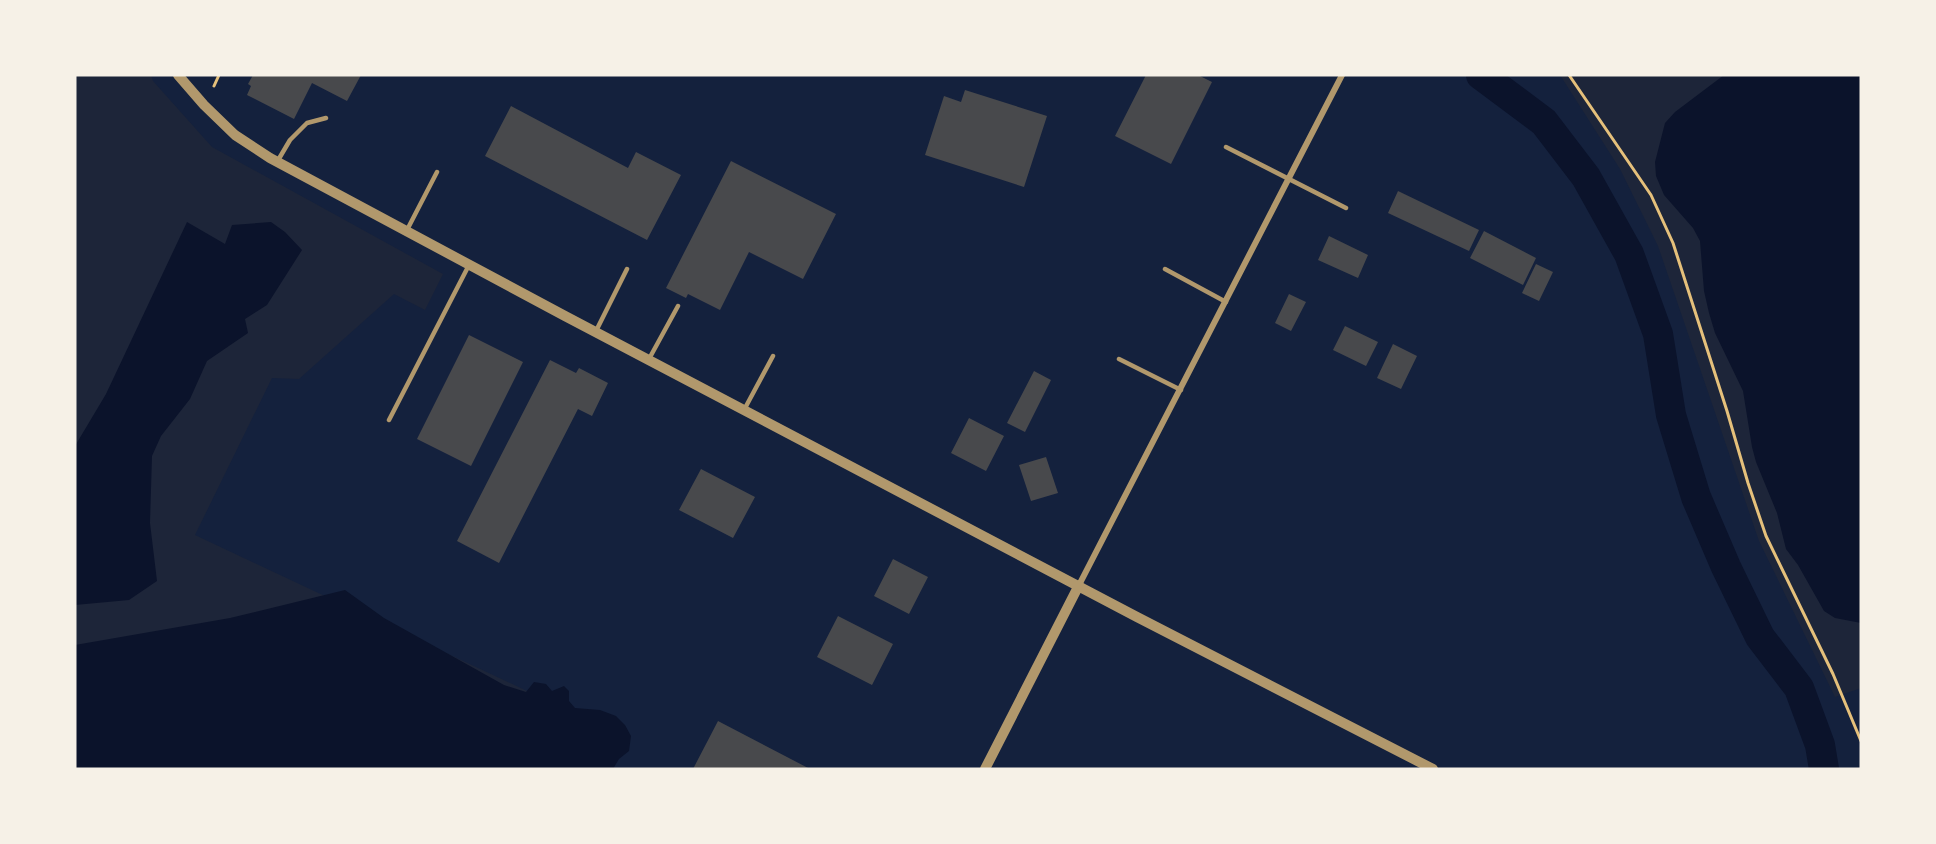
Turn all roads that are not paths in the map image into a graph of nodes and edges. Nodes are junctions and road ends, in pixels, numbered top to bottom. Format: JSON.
{"nodes":[{"id":1,"x":178,"y":75,"type":"edge"},
{"id":2,"x":1342,"y":75,"type":"edge"},
{"id":3,"x":326,"y":118,"type":"dead end"},
{"id":4,"x":1226,"y":147,"type":"dead end"},
{"id":5,"x":278,"y":162,"type":"junction"},
{"id":6,"x":437,"y":172,"type":"dead end"},
{"id":7,"x":1288,"y":179,"type":"junction"},
{"id":8,"x":1346,"y":208,"type":"dead end"},
{"id":9,"x":406,"y":231,"type":"junction"},
{"id":10,"x":469,"y":265,"type":"junction"},
{"id":11,"x":627,"y":269,"type":"dead end"},
{"id":12,"x":1165,"y":269,"type":"dead end"},
{"id":13,"x":1226,"y":303,"type":"junction"},
{"id":14,"x":678,"y":306,"type":"dead end"},
{"id":15,"x":595,"y":332,"type":"junction"},
{"id":16,"x":773,"y":356,"type":"dead end"},
{"id":17,"x":1119,"y":359,"type":"dead end"},
{"id":18,"x":649,"y":360,"type":"junction"},
{"id":19,"x":1180,"y":390,"type":"junction"},
{"id":20,"x":744,"y":410,"type":"junction"},
{"id":21,"x":389,"y":420,"type":"dead end"},
{"id":22,"x":1079,"y":585,"type":"junction"},
{"id":23,"x":985,"y":769,"type":"edge"},
{"id":24,"x":1433,"y":769,"type":"edge"}],
"edges":[{"from":1,"to":5,"type":"street"},
{"from":2,"to":7,"type":"street"},
{"from":3,"to":5,"type":"lane"},
{"from":4,"to":7,"type":"lane"},
{"from":5,"to":9,"type":"street"},
{"from":6,"to":9,"type":"lane"},
{"from":7,"to":8,"type":"lane"},
{"from":7,"to":13,"type":"street"},
{"from":9,"to":10,"type":"street"},
{"from":10,"to":15,"type":"street"},
{"from":10,"to":21,"type":"lane"},
{"from":11,"to":15,"type":"lane"},
{"from":12,"to":13,"type":"lane"},
{"from":13,"to":19,"type":"street"},
{"from":14,"to":18,"type":"lane"},
{"from":15,"to":18,"type":"street"},
{"from":16,"to":20,"type":"lane"},
{"from":17,"to":19,"type":"lane"},
{"from":18,"to":20,"type":"street"},
{"from":19,"to":22,"type":"street"},
{"from":20,"to":22,"type":"street"},
{"from":22,"to":23,"type":"street"},
{"from":22,"to":24,"type":"street"}]}
